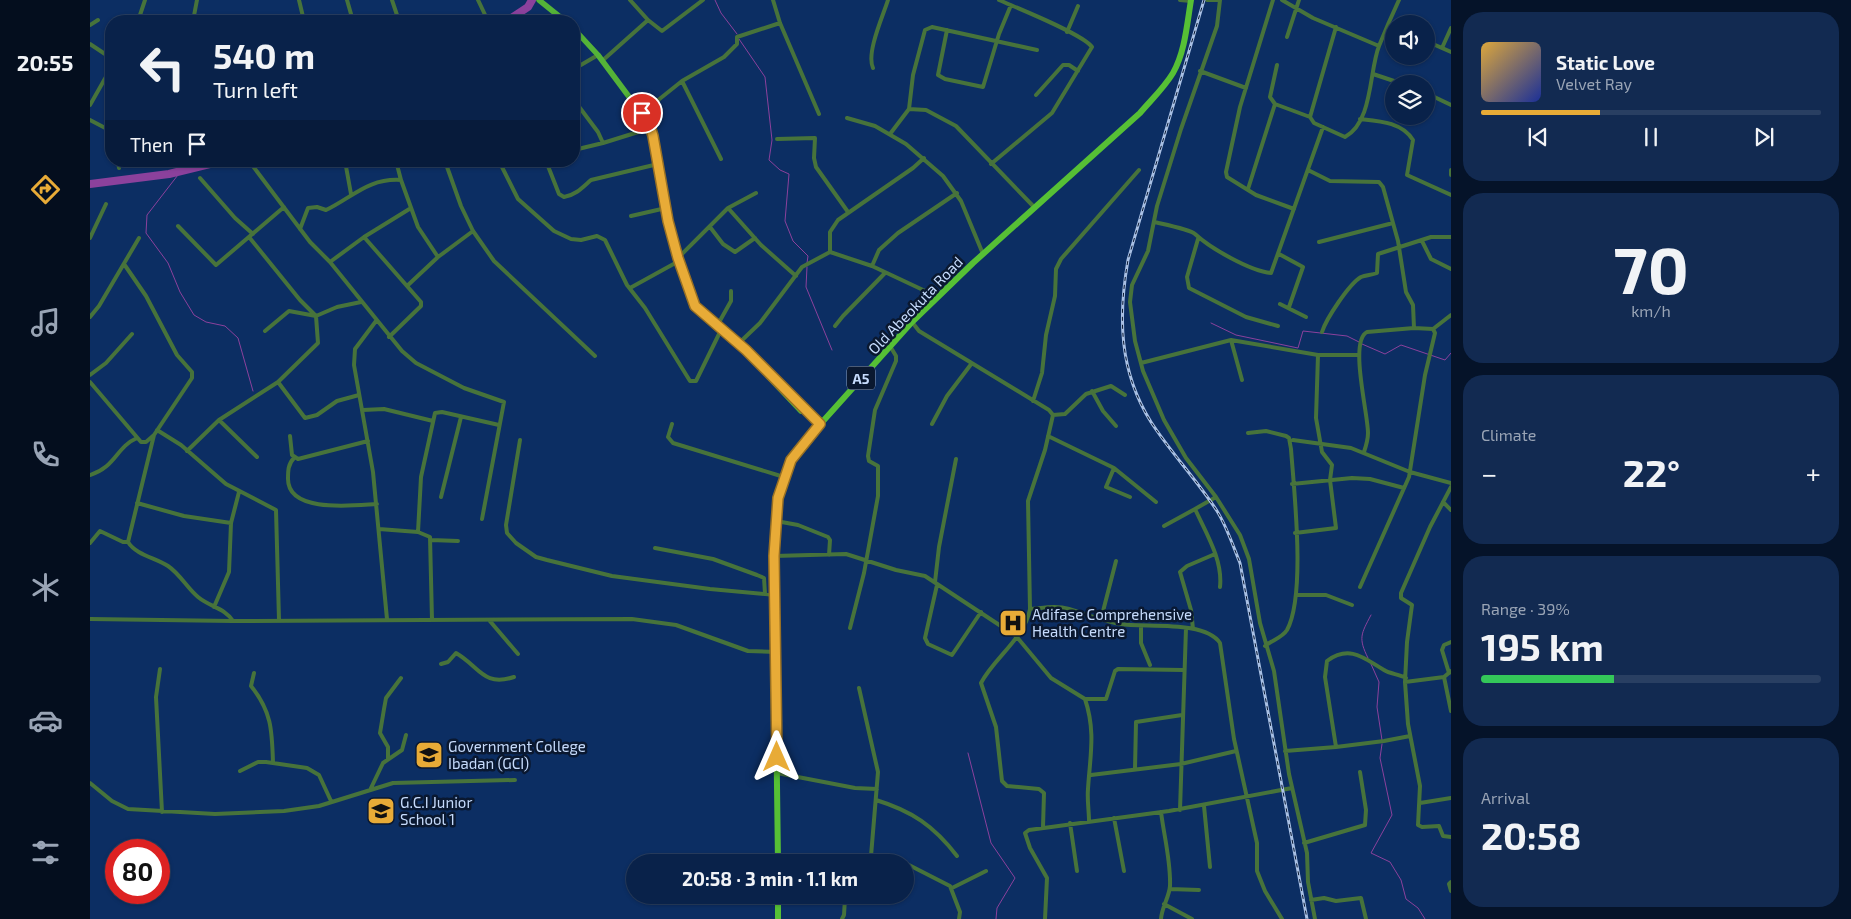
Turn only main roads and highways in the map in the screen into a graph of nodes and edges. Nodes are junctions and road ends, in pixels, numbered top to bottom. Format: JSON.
{"nodes":[{"id":1,"x":539,"y":0,"type":"edge"},
{"id":2,"x":1191,"y":0,"type":"edge"},
{"id":3,"x":558,"y":15,"type":"edge"},
{"id":4,"x":580,"y":36,"type":"edge"},
{"id":5,"x":819,"y":426,"type":"junction"},
{"id":6,"x":778,"y":854,"type":"edge"},
{"id":7,"x":778,"y":904,"type":"edge"},
{"id":8,"x":778,"y":919,"type":"edge"}],
"edges":[{"from":1,"to":3,"type":"main road"},
{"from":2,"to":5,"type":"highway","name":"Old Abeokuta Road","number":"A5"},
{"from":4,"to":5,"type":"main road"},
{"from":5,"to":6,"type":"highway","name":"Old Abeokuta Road","number":"A5"},
{"from":7,"to":8,"type":"highway"}]}
